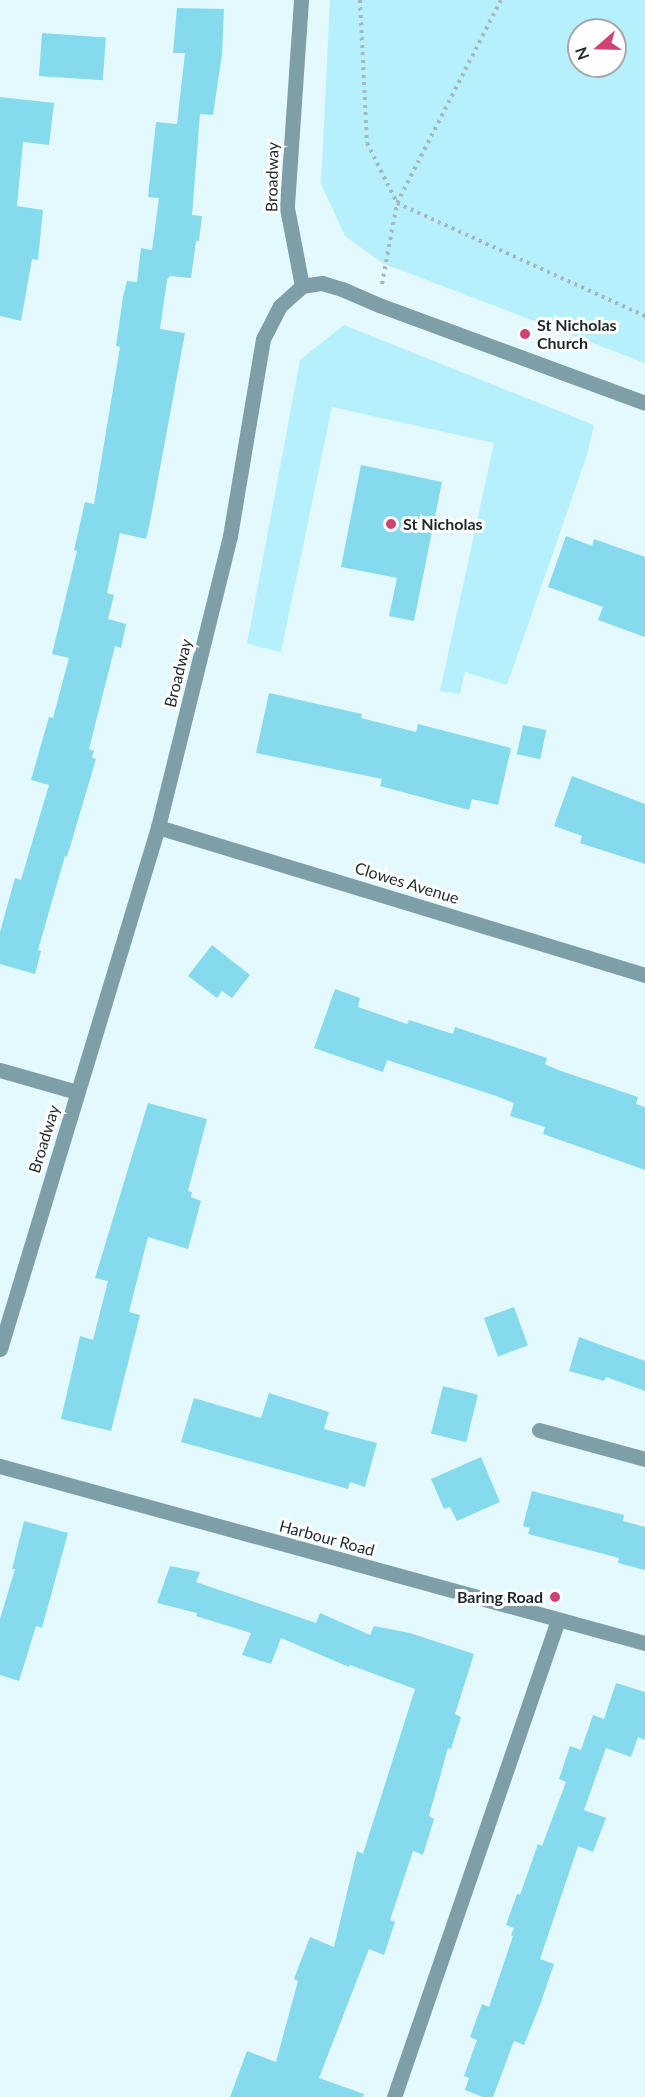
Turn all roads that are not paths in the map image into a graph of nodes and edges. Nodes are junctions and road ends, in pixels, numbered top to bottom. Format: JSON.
{"nodes":[{"id":1,"x":301,"y":0,"type":"edge"},
{"id":2,"x":302,"y":286,"type":"junction"},
{"id":3,"x":645,"y":403,"type":"edge"},
{"id":4,"x":158,"y":827,"type":"junction"},
{"id":5,"x":645,"y":975,"type":"edge"},
{"id":6,"x":0,"y":1070,"type":"edge"},
{"id":7,"x":77,"y":1092,"type":"junction"},
{"id":8,"x":0,"y":1349,"type":"edge"},
{"id":9,"x":539,"y":1430,"type":"dead end"},
{"id":10,"x":645,"y":1459,"type":"edge"},
{"id":11,"x":0,"y":1466,"type":"edge"},
{"id":12,"x":558,"y":1620,"type":"junction"},
{"id":13,"x":645,"y":1643,"type":"edge"},
{"id":14,"x":394,"y":2097,"type":"edge"}],
"edges":[{"from":1,"to":2,"type":"street","name":"Broadway"},
{"from":2,"to":3,"type":"street"},
{"from":2,"to":4,"type":"street","name":"Broadway"},
{"from":4,"to":5,"type":"street","name":"Clowes Avenue"},
{"from":4,"to":7,"type":"street","name":"Broadway"},
{"from":6,"to":7,"type":"street"},
{"from":7,"to":8,"type":"street","name":"Broadway"},
{"from":9,"to":10,"type":"street"},
{"from":11,"to":12,"type":"street","name":"Harbour Road"},
{"from":12,"to":13,"type":"street","name":"Harbour Road"},
{"from":12,"to":14,"type":"street"}]}
